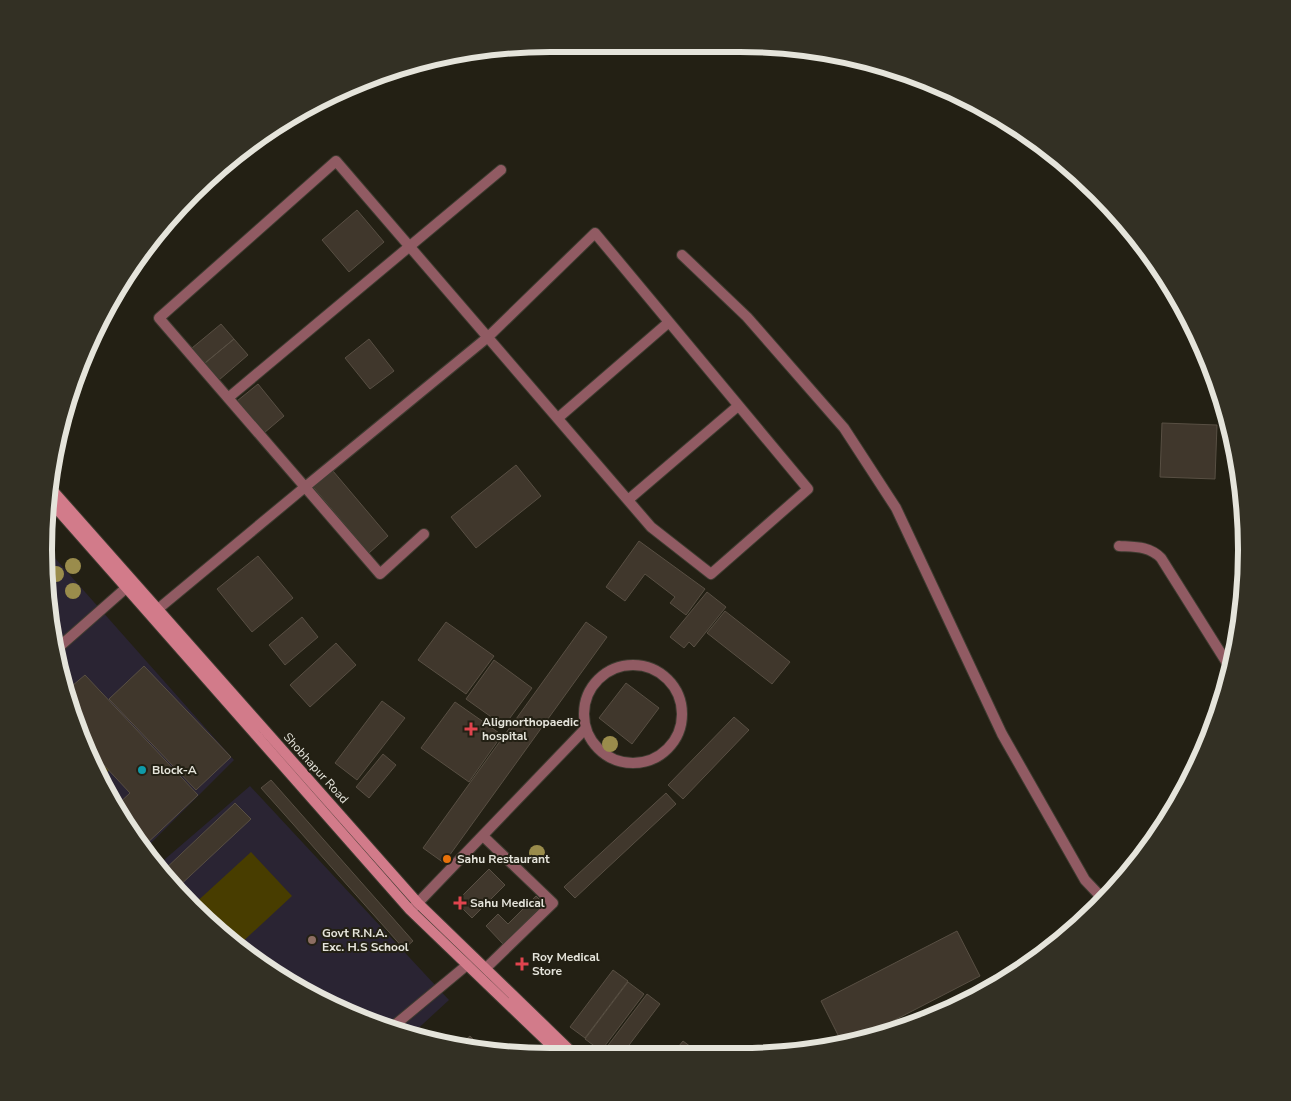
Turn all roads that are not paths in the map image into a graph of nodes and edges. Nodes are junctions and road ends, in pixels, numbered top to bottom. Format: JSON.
{"nodes":[{"id":1,"x":502,"y":170,"type":"dead end"},
{"id":2,"x":410,"y":246,"type":"junction"},
{"id":3,"x":682,"y":255,"type":"dead end"},
{"id":4,"x":669,"y":322,"type":"junction"},
{"id":5,"x":488,"y":338,"type":"junction"},
{"id":6,"x":228,"y":398,"type":"junction"},
{"id":7,"x":738,"y":406,"type":"junction"},
{"id":8,"x":558,"y":418,"type":"junction"},
{"id":9,"x":305,"y":487,"type":"junction"},
{"id":10,"x":56,"y":495,"type":"edge"},
{"id":11,"x":628,"y":500,"type":"junction"},
{"id":12,"x":55,"y":507,"type":"edge"},
{"id":13,"x":424,"y":534,"type":"dead end"},
{"id":14,"x":1119,"y":546,"type":"dead end"},
{"id":15,"x":126,"y":588,"type":"junction"},
{"id":16,"x":155,"y":612,"type":"junction"},
{"id":17,"x":62,"y":646,"type":"edge"},
{"id":18,"x":1226,"y":661,"type":"edge"},
{"id":19,"x":585,"y":729,"type":"junction"},
{"id":20,"x":483,"y":836,"type":"junction"},
{"id":21,"x":1100,"y":896,"type":"edge"},
{"id":22,"x":418,"y":903,"type":"junction"},
{"id":23,"x":410,"y":910,"type":"junction"},
{"id":24,"x":467,"y":965,"type":"junction"},
{"id":25,"x":486,"y":968,"type":"junction"},
{"id":26,"x":396,"y":1024,"type":"edge"},
{"id":27,"x":554,"y":1048,"type":"edge"},
{"id":28,"x":568,"y":1048,"type":"edge"}],
"edges":[{"from":1,"to":2,"type":"street"},
{"from":2,"to":5,"type":"street"},
{"from":2,"to":6,"type":"street"},
{"from":2,"to":6,"type":"street"},
{"from":3,"to":21,"type":"street"},
{"from":4,"to":5,"type":"street"},
{"from":4,"to":7,"type":"street"},
{"from":4,"to":8,"type":"street"},
{"from":5,"to":8,"type":"street"},
{"from":5,"to":9,"type":"street"},
{"from":6,"to":9,"type":"street"},
{"from":7,"to":11,"type":"street"},
{"from":7,"to":11,"type":"street"},
{"from":8,"to":11,"type":"street"},
{"from":9,"to":13,"type":"street"},
{"from":9,"to":16,"type":"street"},
{"from":10,"to":16,"type":"main road","name":"Shobhapur Road"},
{"from":12,"to":15,"type":"main road","name":"Shobhapur Road"},
{"from":14,"to":18,"type":"street"},
{"from":15,"to":16,"type":"main road","name":"Shobhapur Road"},
{"from":15,"to":17,"type":"street"},
{"from":16,"to":22,"type":"main road","name":"Shobhapur Road"},
{"from":16,"to":23,"type":"main road","name":"Shobhapur Road"},
{"from":19,"to":19,"type":"street"},
{"from":19,"to":20,"type":"street"},
{"from":20,"to":22,"type":"street"},
{"from":20,"to":25,"type":"street"},
{"from":22,"to":23,"type":"street"},
{"from":22,"to":25,"type":"main road","name":"Shobhapur Road"},
{"from":23,"to":24,"type":"main road","name":"Shobhapur Road"},
{"from":24,"to":26,"type":"street"},
{"from":24,"to":27,"type":"main road","name":"Shobhapur Road"},
{"from":25,"to":28,"type":"main road","name":"Shobhapur Road"}]}
